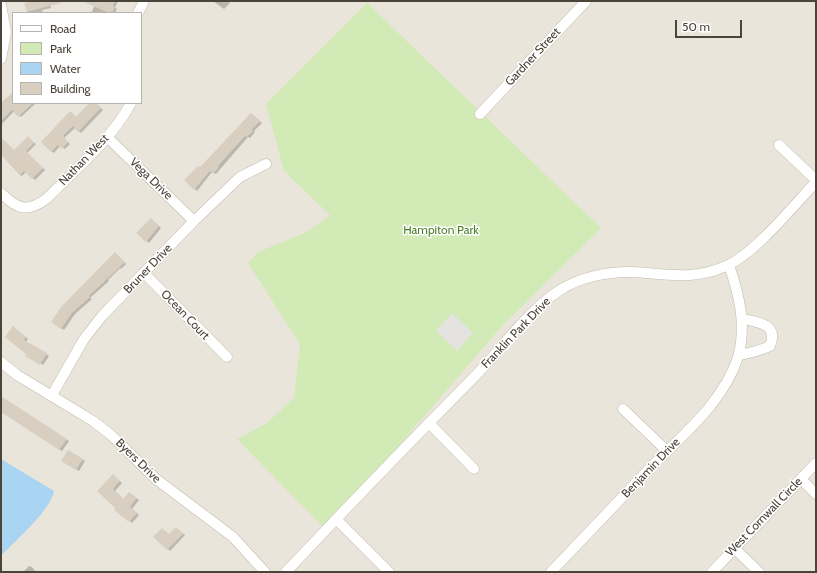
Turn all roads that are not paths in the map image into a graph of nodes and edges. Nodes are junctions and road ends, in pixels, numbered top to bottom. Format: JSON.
{"nodes":[{"id":1,"x":144,"y":1,"type":"edge"},
{"id":2,"x":586,"y":1,"type":"edge"},
{"id":3,"x":1,"y":5,"type":"edge"},
{"id":4,"x":138,"y":12,"type":"edge"},
{"id":5,"x":1,"y":59,"type":"edge"},
{"id":6,"x":130,"y":104,"type":"edge"},
{"id":7,"x":480,"y":114,"type":"dead end"},
{"id":8,"x":107,"y":137,"type":"junction"},
{"id":9,"x":779,"y":145,"type":"dead end"},
{"id":10,"x":266,"y":164,"type":"dead end"},
{"id":11,"x":816,"y":181,"type":"edge"},
{"id":12,"x":1,"y":192,"type":"edge"},
{"id":13,"x":194,"y":221,"type":"junction"},
{"id":14,"x":729,"y":265,"type":"junction"},
{"id":15,"x":144,"y":273,"type":"junction"},
{"id":16,"x":742,"y":318,"type":"junction"},
{"id":17,"x":738,"y":355,"type":"junction"},
{"id":18,"x":227,"y":357,"type":"dead end"},
{"id":19,"x":1,"y":362,"type":"edge"},
{"id":20,"x":52,"y":395,"type":"junction"},
{"id":21,"x":623,"y":409,"type":"dead end"},
{"id":22,"x":429,"y":423,"type":"junction"},
{"id":23,"x":667,"y":451,"type":"junction"},
{"id":24,"x":816,"y":463,"type":"edge"},
{"id":25,"x":474,"y":468,"type":"dead end"},
{"id":26,"x":801,"y":479,"type":"junction"},
{"id":27,"x":816,"y":494,"type":"edge"},
{"id":28,"x":336,"y":519,"type":"junction"},
{"id":29,"x":734,"y":548,"type":"junction"},
{"id":30,"x":265,"y":572,"type":"edge"},
{"id":31,"x":286,"y":572,"type":"edge"},
{"id":32,"x":389,"y":572,"type":"edge"},
{"id":33,"x":551,"y":572,"type":"edge"},
{"id":34,"x":712,"y":572,"type":"edge"},
{"id":35,"x":759,"y":572,"type":"edge"}],
"edges":[{"from":1,"to":4,"type":"street"},
{"from":2,"to":7,"type":"street","name":"Gardner Street"},
{"from":3,"to":5,"type":"street"},
{"from":6,"to":8,"type":"street","name":"Nathan West"},
{"from":8,"to":12,"type":"street","name":"Nathan West"},
{"from":8,"to":13,"type":"street","name":"Vega Drive"},
{"from":9,"to":11,"type":"street"},
{"from":10,"to":13,"type":"street","name":"Bruner Drive"},
{"from":11,"to":14,"type":"street","name":"Franklin Park Drive"},
{"from":13,"to":15,"type":"street","name":"Bruner Drive"},
{"from":14,"to":16,"type":"street","name":"Benjamin Drive"},
{"from":14,"to":22,"type":"street","name":"Franklin Park Drive"},
{"from":15,"to":18,"type":"street","name":"Ocean Court"},
{"from":15,"to":20,"type":"street","name":"Bruner Drive"},
{"from":16,"to":17,"type":"street","name":"Benjamin Drive"},
{"from":16,"to":17,"type":"street"},
{"from":17,"to":23,"type":"street","name":"Benjamin Drive"},
{"from":19,"to":20,"type":"street","name":"Byers Drive"},
{"from":20,"to":30,"type":"street","name":"Byers Drive"},
{"from":21,"to":23,"type":"street"},
{"from":22,"to":25,"type":"street"},
{"from":22,"to":28,"type":"street","name":"Franklin Park Drive"},
{"from":23,"to":33,"type":"street","name":"Benjamin Drive"},
{"from":24,"to":26,"type":"street","name":"West Cornwall Circle"},
{"from":26,"to":27,"type":"street"},
{"from":26,"to":29,"type":"street","name":"West Cornwall Circle"},
{"from":28,"to":31,"type":"street","name":"Franklin Park Drive"},
{"from":28,"to":32,"type":"street"},
{"from":29,"to":34,"type":"street","name":"West Cornwall Circle"},
{"from":29,"to":35,"type":"street"}]}
